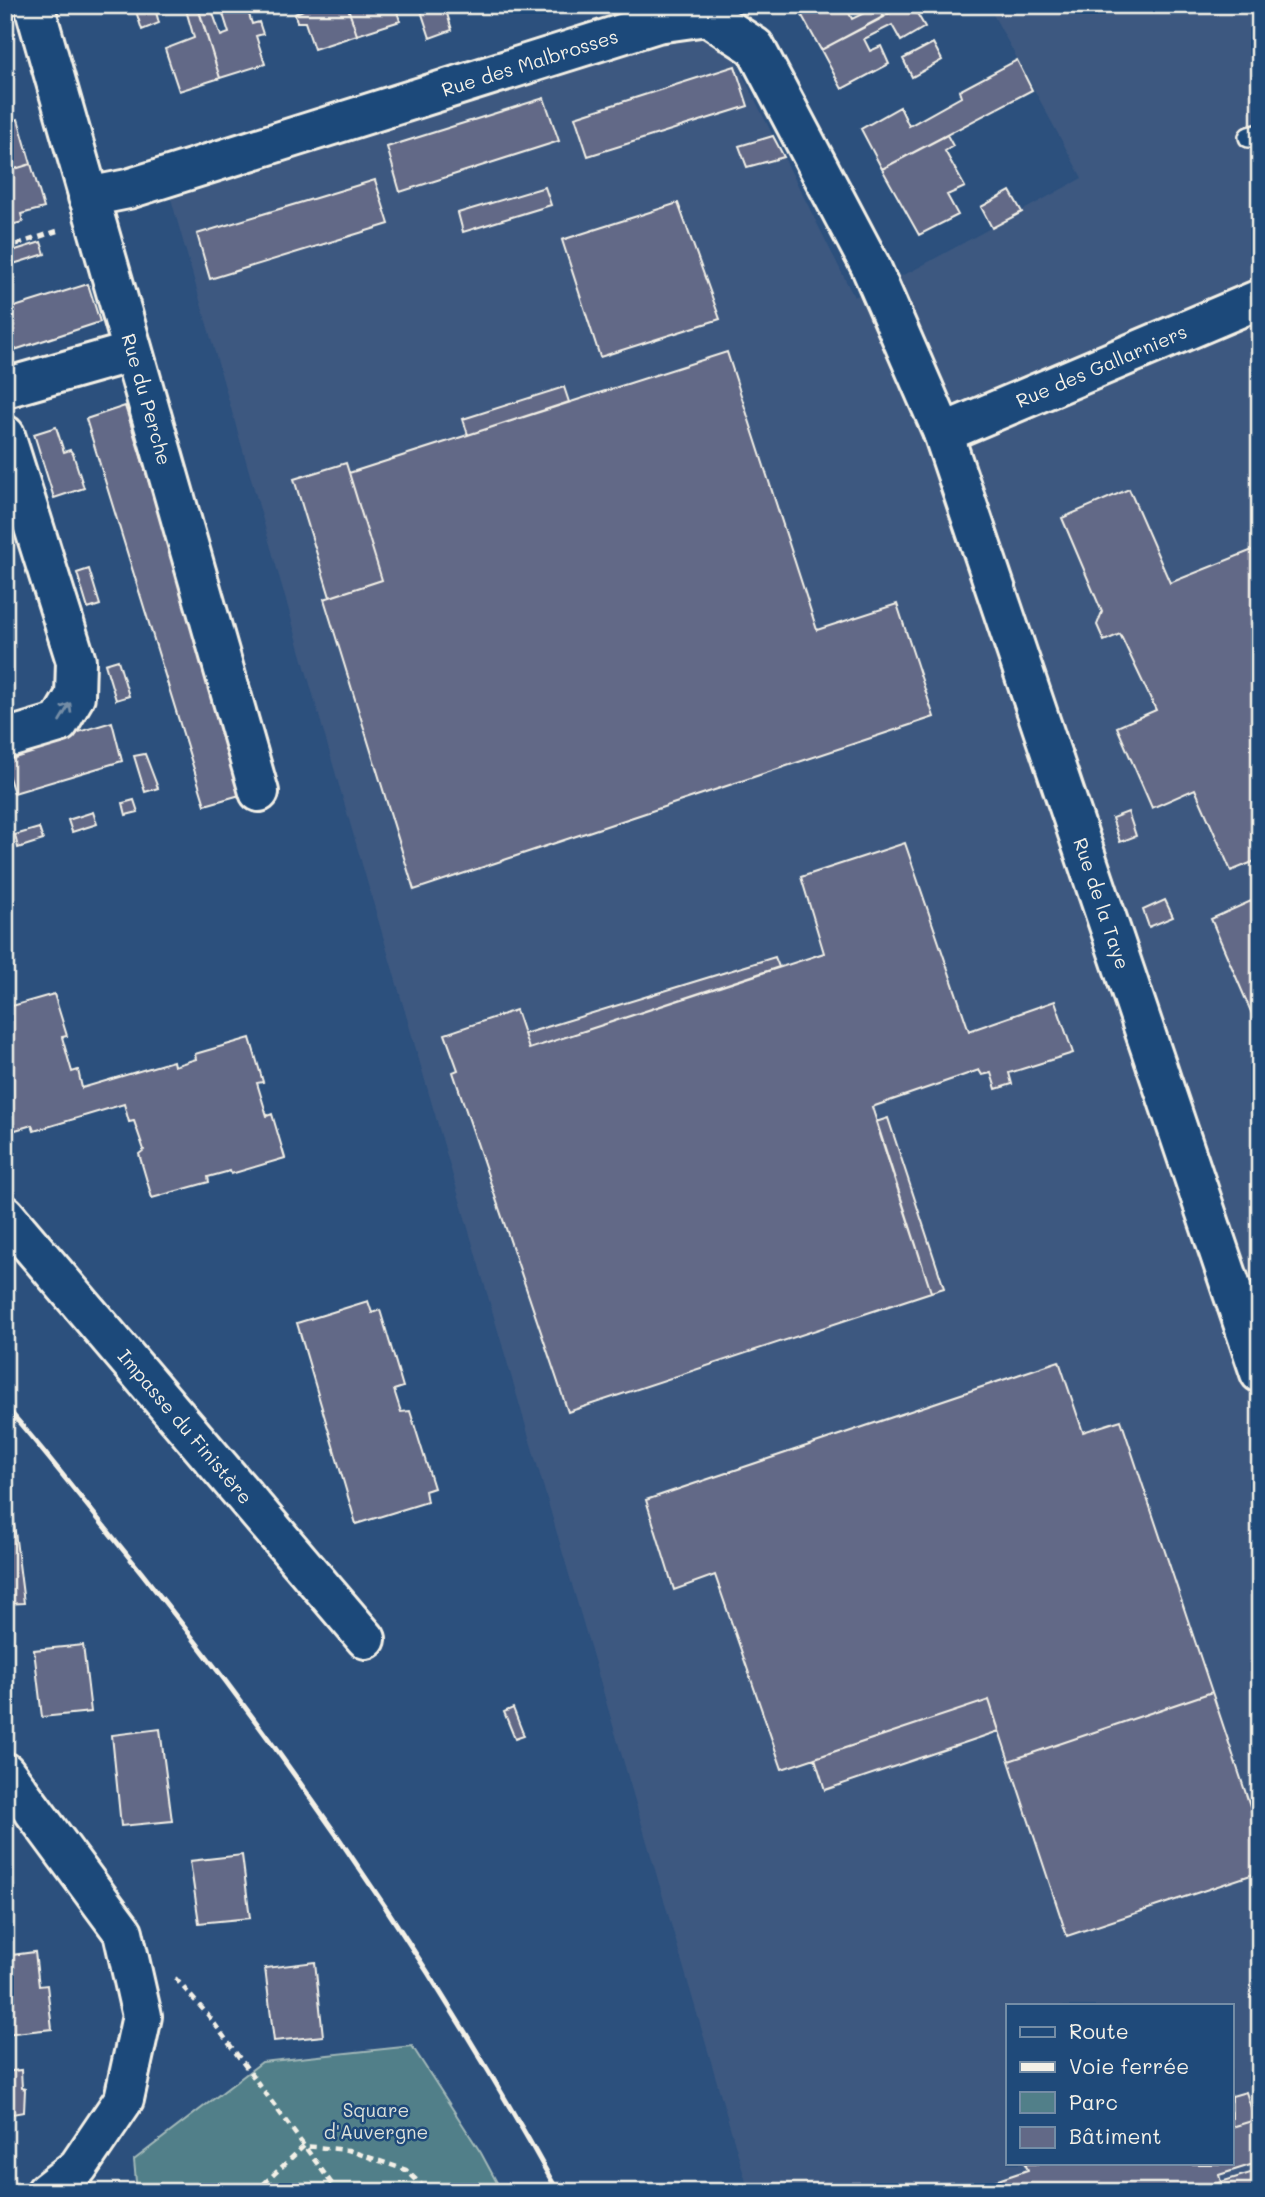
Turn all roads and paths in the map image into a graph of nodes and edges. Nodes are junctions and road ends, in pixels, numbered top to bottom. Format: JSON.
{"nodes":[{"id":1,"x":33,"y":5,"type":"edge"},
{"id":2,"x":91,"y":208,"type":"junction"},
{"id":3,"x":5,"y":248,"type":"edge"},
{"id":4,"x":1260,"y":299,"type":"edge"},
{"id":5,"x":132,"y":352,"type":"junction"},
{"id":6,"x":5,"y":387,"type":"edge"},
{"id":7,"x":943,"y":433,"type":"junction"},
{"id":8,"x":5,"y":435,"type":"edge"},
{"id":9,"x":5,"y":739,"type":"edge"},
{"id":10,"x":259,"y":792,"type":"dead end"},
{"id":11,"x":5,"y":1215,"type":"edge"},
{"id":12,"x":1260,"y":1373,"type":"edge"},
{"id":13,"x":366,"y":1639,"type":"dead end"},
{"id":14,"x":5,"y":1772,"type":"edge"},
{"id":15,"x":174,"y":1977,"type":"dead end"},
{"id":16,"x":304,"y":2146,"type":"junction"},
{"id":17,"x":46,"y":2192,"type":"edge"},
{"id":18,"x":255,"y":2192,"type":"edge"},
{"id":19,"x":338,"y":2192,"type":"edge"},
{"id":20,"x":429,"y":2192,"type":"edge"}],
"edges":[{"from":1,"to":2,"type":"street","name":"Rue du Perche"},
{"from":2,"to":3,"type":"path"},
{"from":2,"to":5,"type":"street","name":"Rue du Perche"},
{"from":2,"to":7,"type":"street","name":"Rue des Malbrosses"},
{"from":4,"to":7,"type":"street","name":"Rue des Gallarniers"},
{"from":5,"to":6,"type":"street"},
{"from":5,"to":10,"type":"street","name":"Rue du Perche"},
{"from":7,"to":12,"type":"street","name":"Rue de la Taye"},
{"from":9,"to":8,"type":"street","one_way":true},
{"from":11,"to":13,"type":"street","name":"Impasse du Finistère"},
{"from":14,"to":17,"type":"street"},
{"from":15,"to":16,"type":"path"},
{"from":16,"to":18,"type":"path"},
{"from":16,"to":19,"type":"path"},
{"from":16,"to":20,"type":"path"}]}
